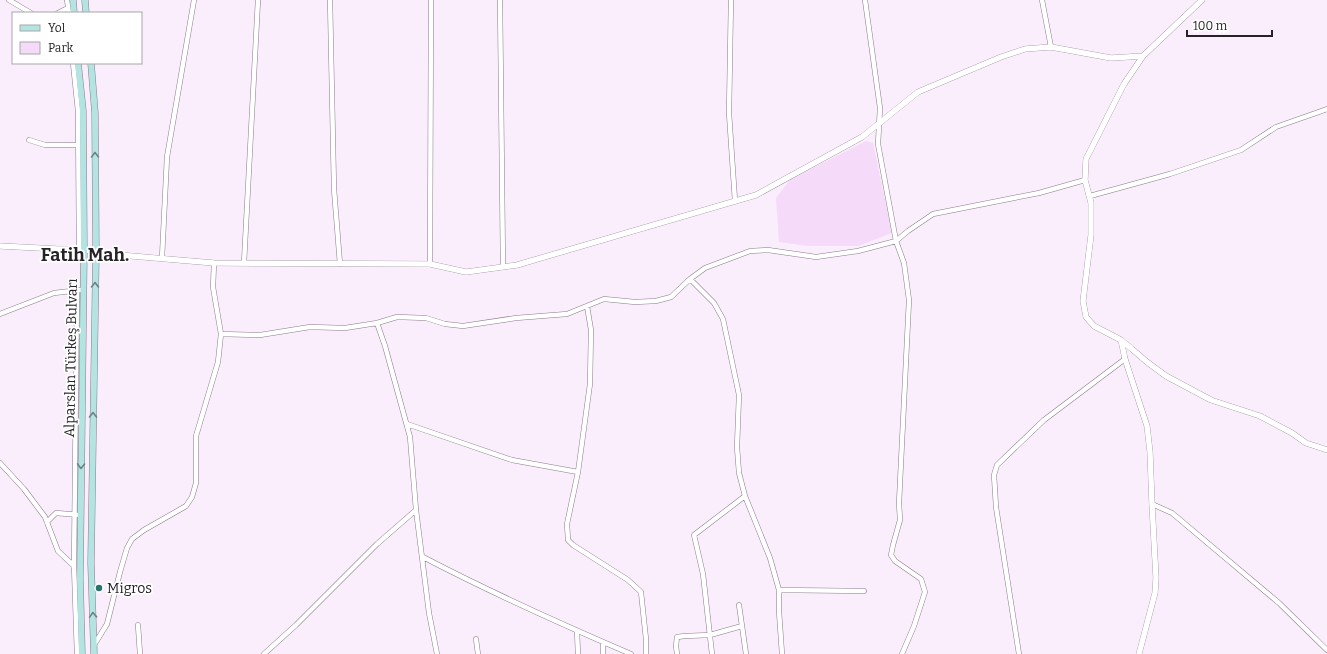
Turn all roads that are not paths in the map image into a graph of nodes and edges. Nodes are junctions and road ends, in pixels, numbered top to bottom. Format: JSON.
{"nodes":[{"id":1,"x":9,"y":0,"type":"edge"},
{"id":2,"x":85,"y":0,"type":"edge"},
{"id":3,"x":194,"y":0,"type":"edge"},
{"id":4,"x":258,"y":0,"type":"edge"},
{"id":5,"x":330,"y":0,"type":"edge"},
{"id":6,"x":431,"y":0,"type":"edge"},
{"id":7,"x":500,"y":0,"type":"edge"},
{"id":8,"x":731,"y":0,"type":"edge"},
{"id":9,"x":865,"y":0,"type":"edge"},
{"id":10,"x":1042,"y":0,"type":"edge"},
{"id":11,"x":1202,"y":0,"type":"edge"},
{"id":12,"x":71,"y":1,"type":"edge"},
{"id":13,"x":68,"y":11,"type":"edge"},
{"id":14,"x":29,"y":12,"type":"edge"},
{"id":15,"x":74,"y":12,"type":"edge"},
{"id":16,"x":86,"y":12,"type":"edge"},
{"id":17,"x":1051,"y":47,"type":"junction"},
{"id":18,"x":1143,"y":56,"type":"junction"},
{"id":19,"x":74,"y":64,"type":"edge"},
{"id":20,"x":78,"y":64,"type":"edge"},
{"id":21,"x":91,"y":64,"type":"edge"},
{"id":22,"x":1327,"y":109,"type":"edge"},
{"id":23,"x":879,"y":124,"type":"junction"},
{"id":24,"x":30,"y":140,"type":"dead end"},
{"id":25,"x":78,"y":146,"type":"junction"},
{"id":26,"x":1085,"y":180,"type":"junction"},
{"id":27,"x":1090,"y":196,"type":"junction"},
{"id":28,"x":735,"y":201,"type":"junction"},
{"id":29,"x":896,"y":241,"type":"junction"},
{"id":30,"x":0,"y":246,"type":"edge"},
{"id":31,"x":81,"y":249,"type":"junction"},
{"id":32,"x":96,"y":253,"type":"junction"},
{"id":33,"x":162,"y":258,"type":"junction"},
{"id":34,"x":214,"y":263,"type":"junction"},
{"id":35,"x":244,"y":263,"type":"junction"},
{"id":36,"x":340,"y":264,"type":"junction"},
{"id":37,"x":430,"y":264,"type":"junction"},
{"id":38,"x":503,"y":267,"type":"junction"},
{"id":39,"x":690,"y":279,"type":"junction"},
{"id":40,"x":80,"y":290,"type":"junction"},
{"id":41,"x":587,"y":306,"type":"junction"},
{"id":42,"x":0,"y":314,"type":"edge"},
{"id":43,"x":377,"y":322,"type":"junction"},
{"id":44,"x":221,"y":334,"type":"junction"},
{"id":45,"x":1121,"y":340,"type":"junction"},
{"id":46,"x":1125,"y":359,"type":"junction"},
{"id":47,"x":407,"y":424,"type":"junction"},
{"id":48,"x":1327,"y":450,"type":"edge"},
{"id":49,"x":0,"y":463,"type":"edge"},
{"id":50,"x":578,"y":472,"type":"junction"},
{"id":51,"x":745,"y":496,"type":"junction"},
{"id":52,"x":1152,"y":504,"type":"junction"},
{"id":53,"x":416,"y":510,"type":"junction"},
{"id":54,"x":77,"y":515,"type":"junction"},
{"id":55,"x":47,"y":522,"type":"junction"},
{"id":56,"x":422,"y":557,"type":"junction"},
{"id":57,"x":74,"y":565,"type":"junction"},
{"id":58,"x":80,"y":572,"type":"junction"},
{"id":59,"x":779,"y":590,"type":"junction"},
{"id":60,"x":864,"y":592,"type":"dead end"},
{"id":61,"x":739,"y":605,"type":"dead end"},
{"id":62,"x":138,"y":626,"type":"dead end"},
{"id":63,"x":742,"y":626,"type":"junction"},
{"id":64,"x":577,"y":631,"type":"junction"},
{"id":65,"x":710,"y":635,"type":"junction"},
{"id":66,"x":476,"y":639,"type":"dead end"},
{"id":67,"x":603,"y":642,"type":"junction"},
{"id":68,"x":94,"y":646,"type":"junction"},
{"id":69,"x":1327,"y":650,"type":"edge"},
{"id":70,"x":77,"y":654,"type":"edge"},
{"id":71,"x":82,"y":654,"type":"edge"},
{"id":72,"x":94,"y":654,"type":"edge"},
{"id":73,"x":140,"y":654,"type":"edge"},
{"id":74,"x":264,"y":654,"type":"edge"},
{"id":75,"x":437,"y":654,"type":"edge"},
{"id":76,"x":478,"y":654,"type":"edge"},
{"id":77,"x":578,"y":654,"type":"edge"},
{"id":78,"x":603,"y":654,"type":"edge"},
{"id":79,"x":631,"y":654,"type":"edge"},
{"id":80,"x":646,"y":654,"type":"edge"},
{"id":81,"x":677,"y":654,"type":"edge"},
{"id":82,"x":712,"y":654,"type":"edge"},
{"id":83,"x":746,"y":654,"type":"edge"},
{"id":84,"x":782,"y":654,"type":"edge"},
{"id":85,"x":902,"y":654,"type":"edge"},
{"id":86,"x":1019,"y":654,"type":"edge"},
{"id":87,"x":1139,"y":654,"type":"edge"}],
"edges":[{"from":1,"to":14,"type":"street"},
{"from":2,"to":16,"type":"main road"},
{"from":3,"to":33,"type":"street"},
{"from":4,"to":35,"type":"street"},
{"from":5,"to":36,"type":"street"},
{"from":6,"to":37,"type":"street"},
{"from":7,"to":38,"type":"street"},
{"from":8,"to":28,"type":"street"},
{"from":9,"to":23,"type":"street"},
{"from":10,"to":17,"type":"street"},
{"from":11,"to":18,"type":"street"},
{"from":12,"to":13,"type":"street"},
{"from":12,"to":15,"type":"main road"},
{"from":17,"to":18,"type":"street"},
{"from":17,"to":23,"type":"street"},
{"from":18,"to":26,"type":"street"},
{"from":19,"to":25,"type":"street"},
{"from":20,"to":31,"type":"main road","name":"Alparslan Türkeş Bulvarı"},
{"from":32,"to":21,"type":"main road","name":"Alparslan Türkeş Bulvarı","one_way":true},
{"from":22,"to":27,"type":"street"},
{"from":23,"to":28,"type":"street"},
{"from":23,"to":29,"type":"street"},
{"from":24,"to":25,"type":"street"},
{"from":25,"to":31,"type":"street"},
{"from":26,"to":27,"type":"street"},
{"from":26,"to":29,"type":"street"},
{"from":27,"to":45,"type":"street"},
{"from":28,"to":38,"type":"street"},
{"from":29,"to":39,"type":"street"},
{"from":29,"to":85,"type":"street"},
{"from":30,"to":31,"type":"street"},
{"from":31,"to":32,"type":"street"},
{"from":31,"to":40,"type":"main road","name":"Alparslan Türkeş Bulvarı"},
{"from":32,"to":33,"type":"street"},
{"from":68,"to":32,"type":"main road","name":"Alparslan Türkeş Bulvarı","one_way":true},
{"from":33,"to":34,"type":"street"},
{"from":34,"to":35,"type":"street"},
{"from":34,"to":44,"type":"street"},
{"from":35,"to":36,"type":"street"},
{"from":36,"to":37,"type":"street"},
{"from":37,"to":38,"type":"street"},
{"from":39,"to":41,"type":"street"},
{"from":39,"to":51,"type":"street"},
{"from":40,"to":42,"type":"street"},
{"from":40,"to":54,"type":"main road","name":"Alparslan Türkeş Bulvarı"},
{"from":41,"to":43,"type":"street"},
{"from":41,"to":50,"type":"street"},
{"from":43,"to":44,"type":"street"},
{"from":43,"to":47,"type":"street"},
{"from":44,"to":68,"type":"street"},
{"from":45,"to":46,"type":"street"},
{"from":45,"to":48,"type":"street"},
{"from":46,"to":52,"type":"street"},
{"from":46,"to":86,"type":"street"},
{"from":47,"to":50,"type":"street"},
{"from":47,"to":53,"type":"street"},
{"from":49,"to":55,"type":"street"},
{"from":50,"to":80,"type":"street"},
{"from":51,"to":59,"type":"street"},
{"from":51,"to":65,"type":"street"},
{"from":52,"to":69,"type":"street"},
{"from":52,"to":87,"type":"street"},
{"from":53,"to":56,"type":"street"},
{"from":53,"to":74,"type":"street"},
{"from":54,"to":55,"type":"street"},
{"from":54,"to":57,"type":"street"},
{"from":54,"to":58,"type":"main road","name":"Alparslan Türkeş Bulvarı"},
{"from":55,"to":57,"type":"street"},
{"from":56,"to":64,"type":"street"},
{"from":56,"to":75,"type":"street"},
{"from":57,"to":58,"type":"street"},
{"from":57,"to":70,"type":"street"},
{"from":58,"to":71,"type":"main road","name":"Alparslan Türkeş Bulvarı"},
{"from":59,"to":60,"type":"street"},
{"from":59,"to":84,"type":"street"},
{"from":61,"to":63,"type":"street"},
{"from":62,"to":73,"type":"street"},
{"from":63,"to":65,"type":"street"},
{"from":63,"to":83,"type":"street"},
{"from":64,"to":67,"type":"street"},
{"from":64,"to":77,"type":"street"},
{"from":65,"to":81,"type":"street"},
{"from":65,"to":82,"type":"street"},
{"from":66,"to":76,"type":"street"},
{"from":67,"to":78,"type":"street"},
{"from":67,"to":79,"type":"street"},
{"from":68,"to":72,"type":"main road","name":"Alparslan Türkeş Bulvarı"}]}
